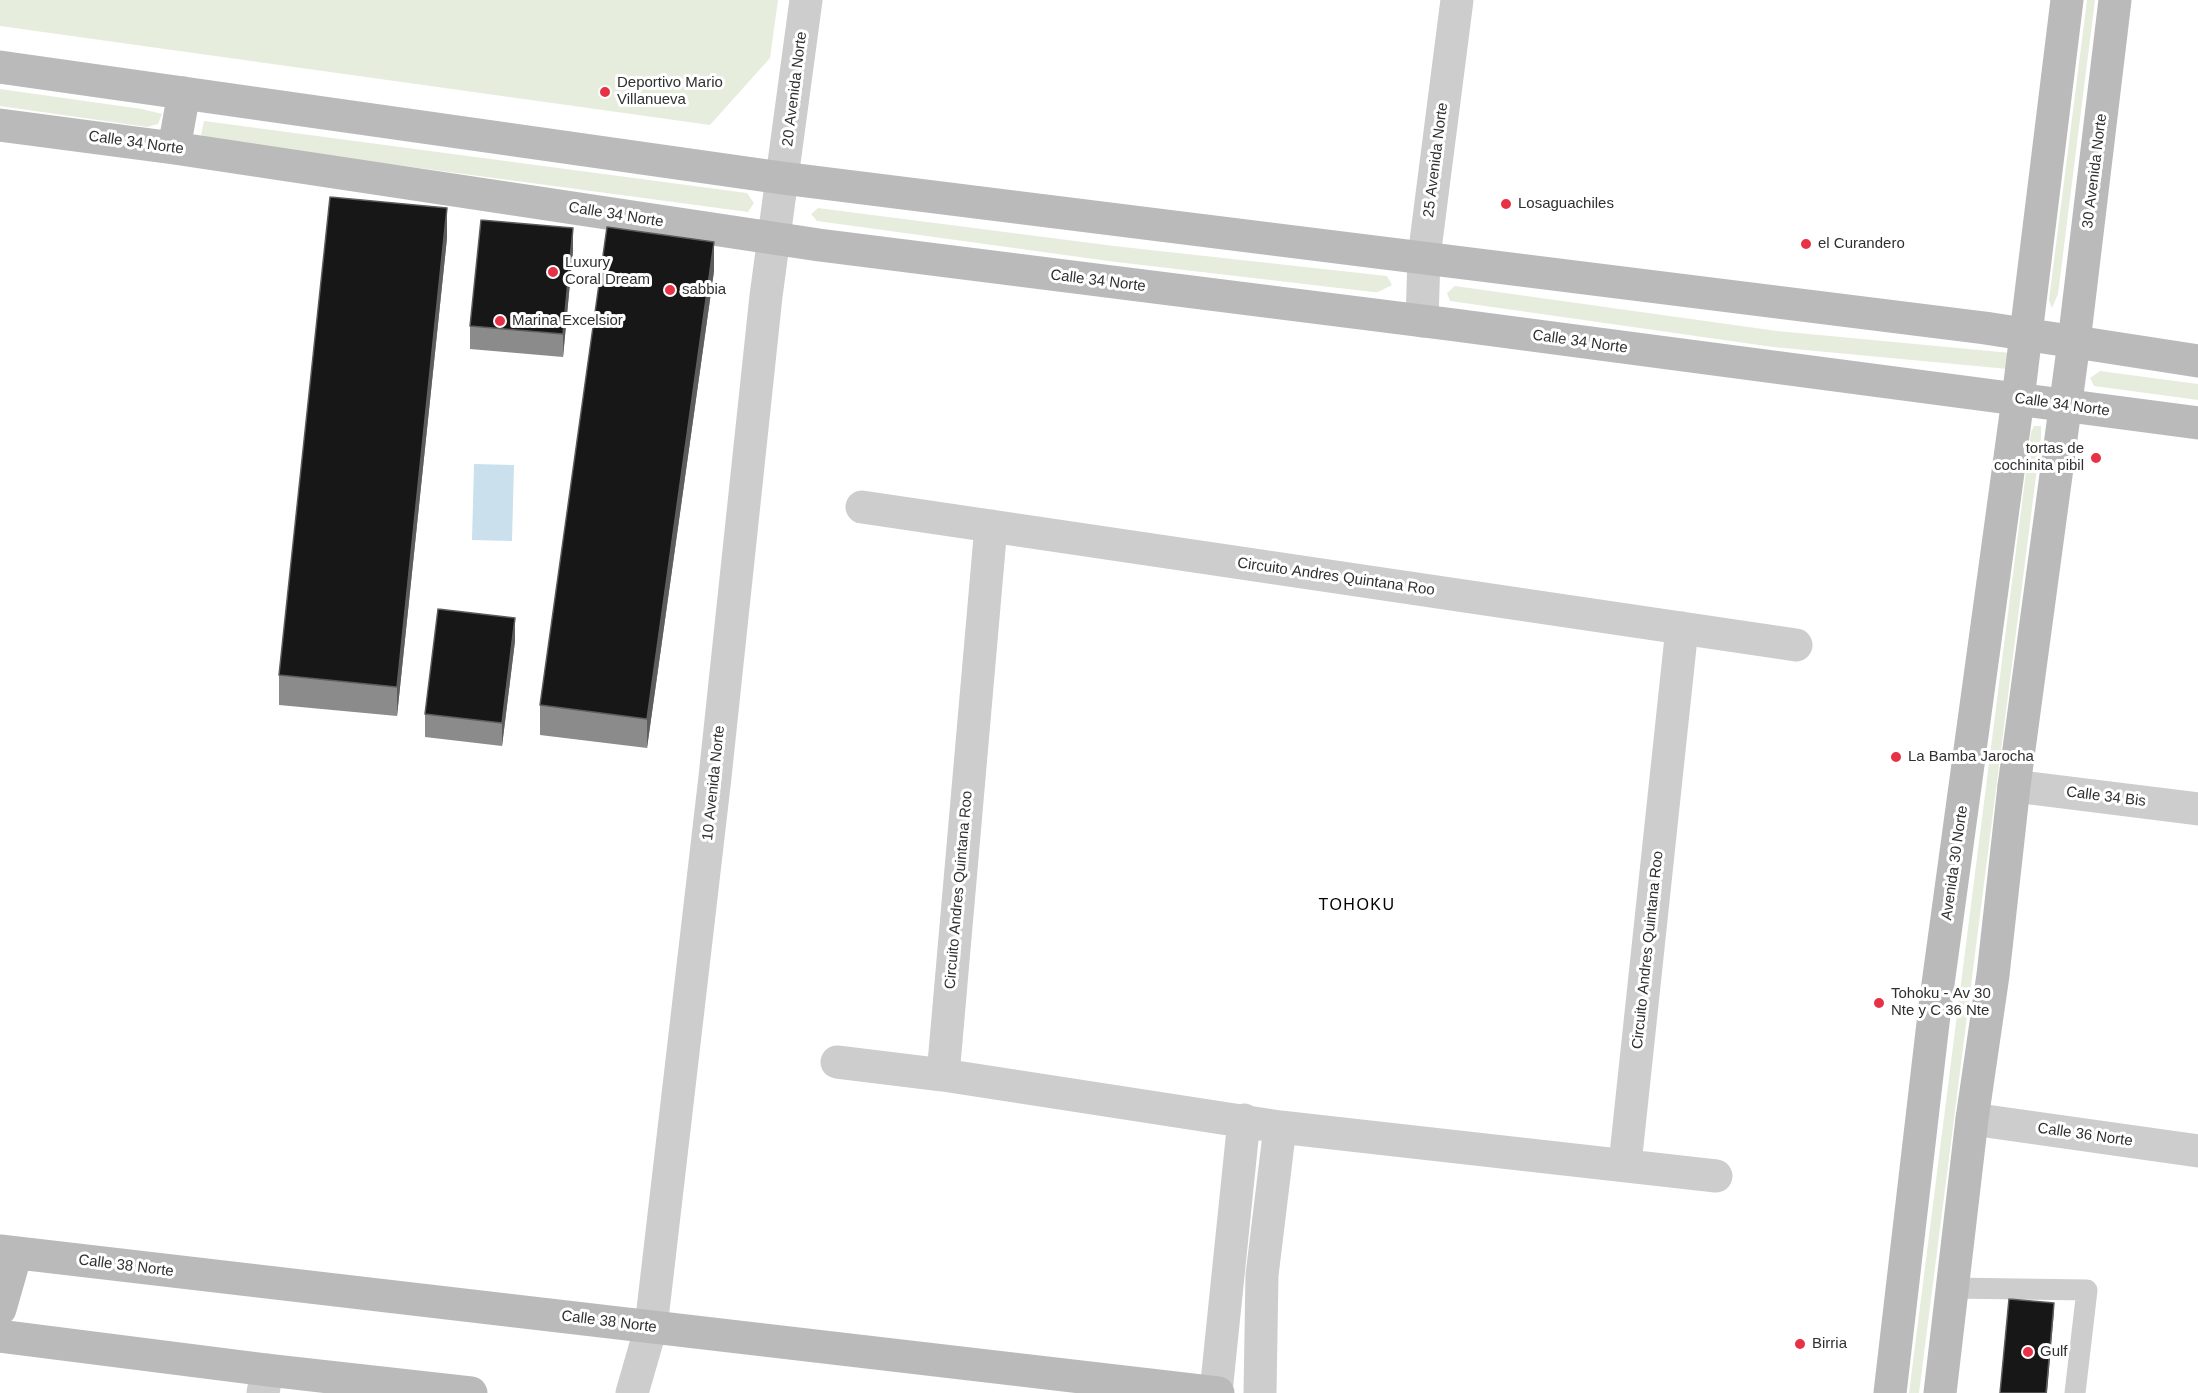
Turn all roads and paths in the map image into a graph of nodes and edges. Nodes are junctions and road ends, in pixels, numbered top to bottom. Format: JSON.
{"nodes":[{"id":1,"x":806,"y":0,"type":"edge"},
{"id":2,"x":1458,"y":0,"type":"edge"},
{"id":3,"x":2067,"y":0,"type":"edge"},
{"id":4,"x":2115,"y":0,"type":"edge"},
{"id":5,"x":0,"y":67,"type":"edge"},
{"id":6,"x":184,"y":93,"type":"junction"},
{"id":7,"x":0,"y":125,"type":"edge"},
{"id":8,"x":174,"y":148,"type":"junction"},
{"id":9,"x":782,"y":178,"type":"junction"},
{"id":10,"x":775,"y":239,"type":"junction"},
{"id":11,"x":1424,"y":257,"type":"junction"},
{"id":12,"x":1422,"y":321,"type":"junction"},
{"id":13,"x":2026,"y":335,"type":"junction"},
{"id":14,"x":2074,"y":342,"type":"junction"},
{"id":15,"x":2198,"y":361,"type":"edge"},
{"id":16,"x":2018,"y":399,"type":"junction"},
{"id":17,"x":2066,"y":406,"type":"junction"},
{"id":18,"x":2198,"y":423,"type":"edge"},
{"id":19,"x":861,"y":507,"type":"dead end"},
{"id":20,"x":991,"y":526,"type":"junction"},
{"id":21,"x":1682,"y":628,"type":"junction"},
{"id":22,"x":1796,"y":645,"type":"dead end"},
{"id":23,"x":2014,"y":786,"type":"junction"},
{"id":24,"x":2198,"y":809,"type":"edge"},
{"id":25,"x":837,"y":1062,"type":"dead end"},
{"id":26,"x":943,"y":1075,"type":"junction"},
{"id":27,"x":1972,"y":1119,"type":"junction"},
{"id":28,"x":1244,"y":1120,"type":"junction"},
{"id":29,"x":1280,"y":1127,"type":"junction"},
{"id":30,"x":2198,"y":1151,"type":"edge"},
{"id":31,"x":1625,"y":1164,"type":"junction"},
{"id":32,"x":1716,"y":1176,"type":"dead end"},
{"id":33,"x":8,"y":1252,"type":"edge"},
{"id":34,"x":1952,"y":1288,"type":"junction"},
{"id":35,"x":0,"y":1309,"type":"edge"},
{"id":36,"x":651,"y":1327,"type":"junction"},
{"id":37,"x":0,"y":1335,"type":"edge"},
{"id":38,"x":265,"y":1382,"type":"edge"},
{"id":39,"x":1217,"y":1392,"type":"edge"},
{"id":40,"x":471,"y":1393,"type":"edge"},
{"id":41,"x":632,"y":1393,"type":"edge"},
{"id":42,"x":1260,"y":1393,"type":"edge"},
{"id":43,"x":1890,"y":1393,"type":"edge"},
{"id":44,"x":1940,"y":1393,"type":"edge"},
{"id":45,"x":2075,"y":1393,"type":"edge"}],
"edges":[{"from":1,"to":9,"type":"street","name":"20 Avenida Norte"},
{"from":2,"to":11,"type":"street","name":"25 Avenida Norte"},
{"from":3,"to":13,"type":"main road"},
{"from":4,"to":14,"type":"main road","name":"30 Avenida Norte"},
{"from":5,"to":6,"type":"main road"},
{"from":6,"to":8,"type":"main road"},
{"from":6,"to":9,"type":"main road"},
{"from":7,"to":8,"type":"main road","name":"Calle 34 Norte"},
{"from":8,"to":10,"type":"main road","name":"Calle 34 Norte"},
{"from":9,"to":10,"type":"street","name":"20 Avenida Norte"},
{"from":9,"to":11,"type":"main road"},
{"from":10,"to":12,"type":"main road","name":"Calle 34 Norte"},
{"from":10,"to":36,"type":"street","name":"10 Avenida Norte"},
{"from":11,"to":12,"type":"street","name":"25 Avenida Norte"},
{"from":11,"to":13,"type":"main road"},
{"from":12,"to":16,"type":"main road","name":"Calle 34 Norte"},
{"from":13,"to":14,"type":"main road"},
{"from":13,"to":16,"type":"main road","name":"Avenida 30 Norte"},
{"from":14,"to":15,"type":"main road"},
{"from":14,"to":17,"type":"main road"},
{"from":16,"to":17,"type":"main road","name":"Calle 34 Norte"},
{"from":16,"to":43,"type":"main road","name":"Avenida 30 Norte"},
{"from":17,"to":18,"type":"main road","name":"Calle 34 Norte"},
{"from":17,"to":23,"type":"main road"},
{"from":19,"to":20,"type":"street","name":"Circuito Andres Quintana Roo"},
{"from":20,"to":21,"type":"street","name":"Circuito Andres Quintana Roo"},
{"from":20,"to":26,"type":"street","name":"Circuito Andres Quintana Roo"},
{"from":21,"to":22,"type":"street","name":"Circuito Andres Quintana Roo"},
{"from":21,"to":31,"type":"street","name":"Circuito Andres Quintana Roo"},
{"from":23,"to":24,"type":"street","name":"Calle 34 Bis"},
{"from":23,"to":27,"type":"main road"},
{"from":25,"to":26,"type":"street"},
{"from":26,"to":28,"type":"street"},
{"from":27,"to":30,"type":"street","name":"Calle 36 Norte"},
{"from":27,"to":34,"type":"main road"},
{"from":28,"to":29,"type":"street"},
{"from":28,"to":39,"type":"street"},
{"from":29,"to":31,"type":"street"},
{"from":29,"to":42,"type":"street"},
{"from":31,"to":32,"type":"street"},
{"from":33,"to":35,"type":"main road"},
{"from":33,"to":36,"type":"main road","name":"Calle 38 Norte"},
{"from":34,"to":44,"type":"main road"},
{"from":34,"to":45,"type":"lane"},
{"from":36,"to":39,"type":"main road","name":"Calle 38 Norte"},
{"from":36,"to":41,"type":"street","name":"10 Avenida Norte"},
{"from":37,"to":38,"type":"main road"},
{"from":38,"to":40,"type":"main road"}]}
